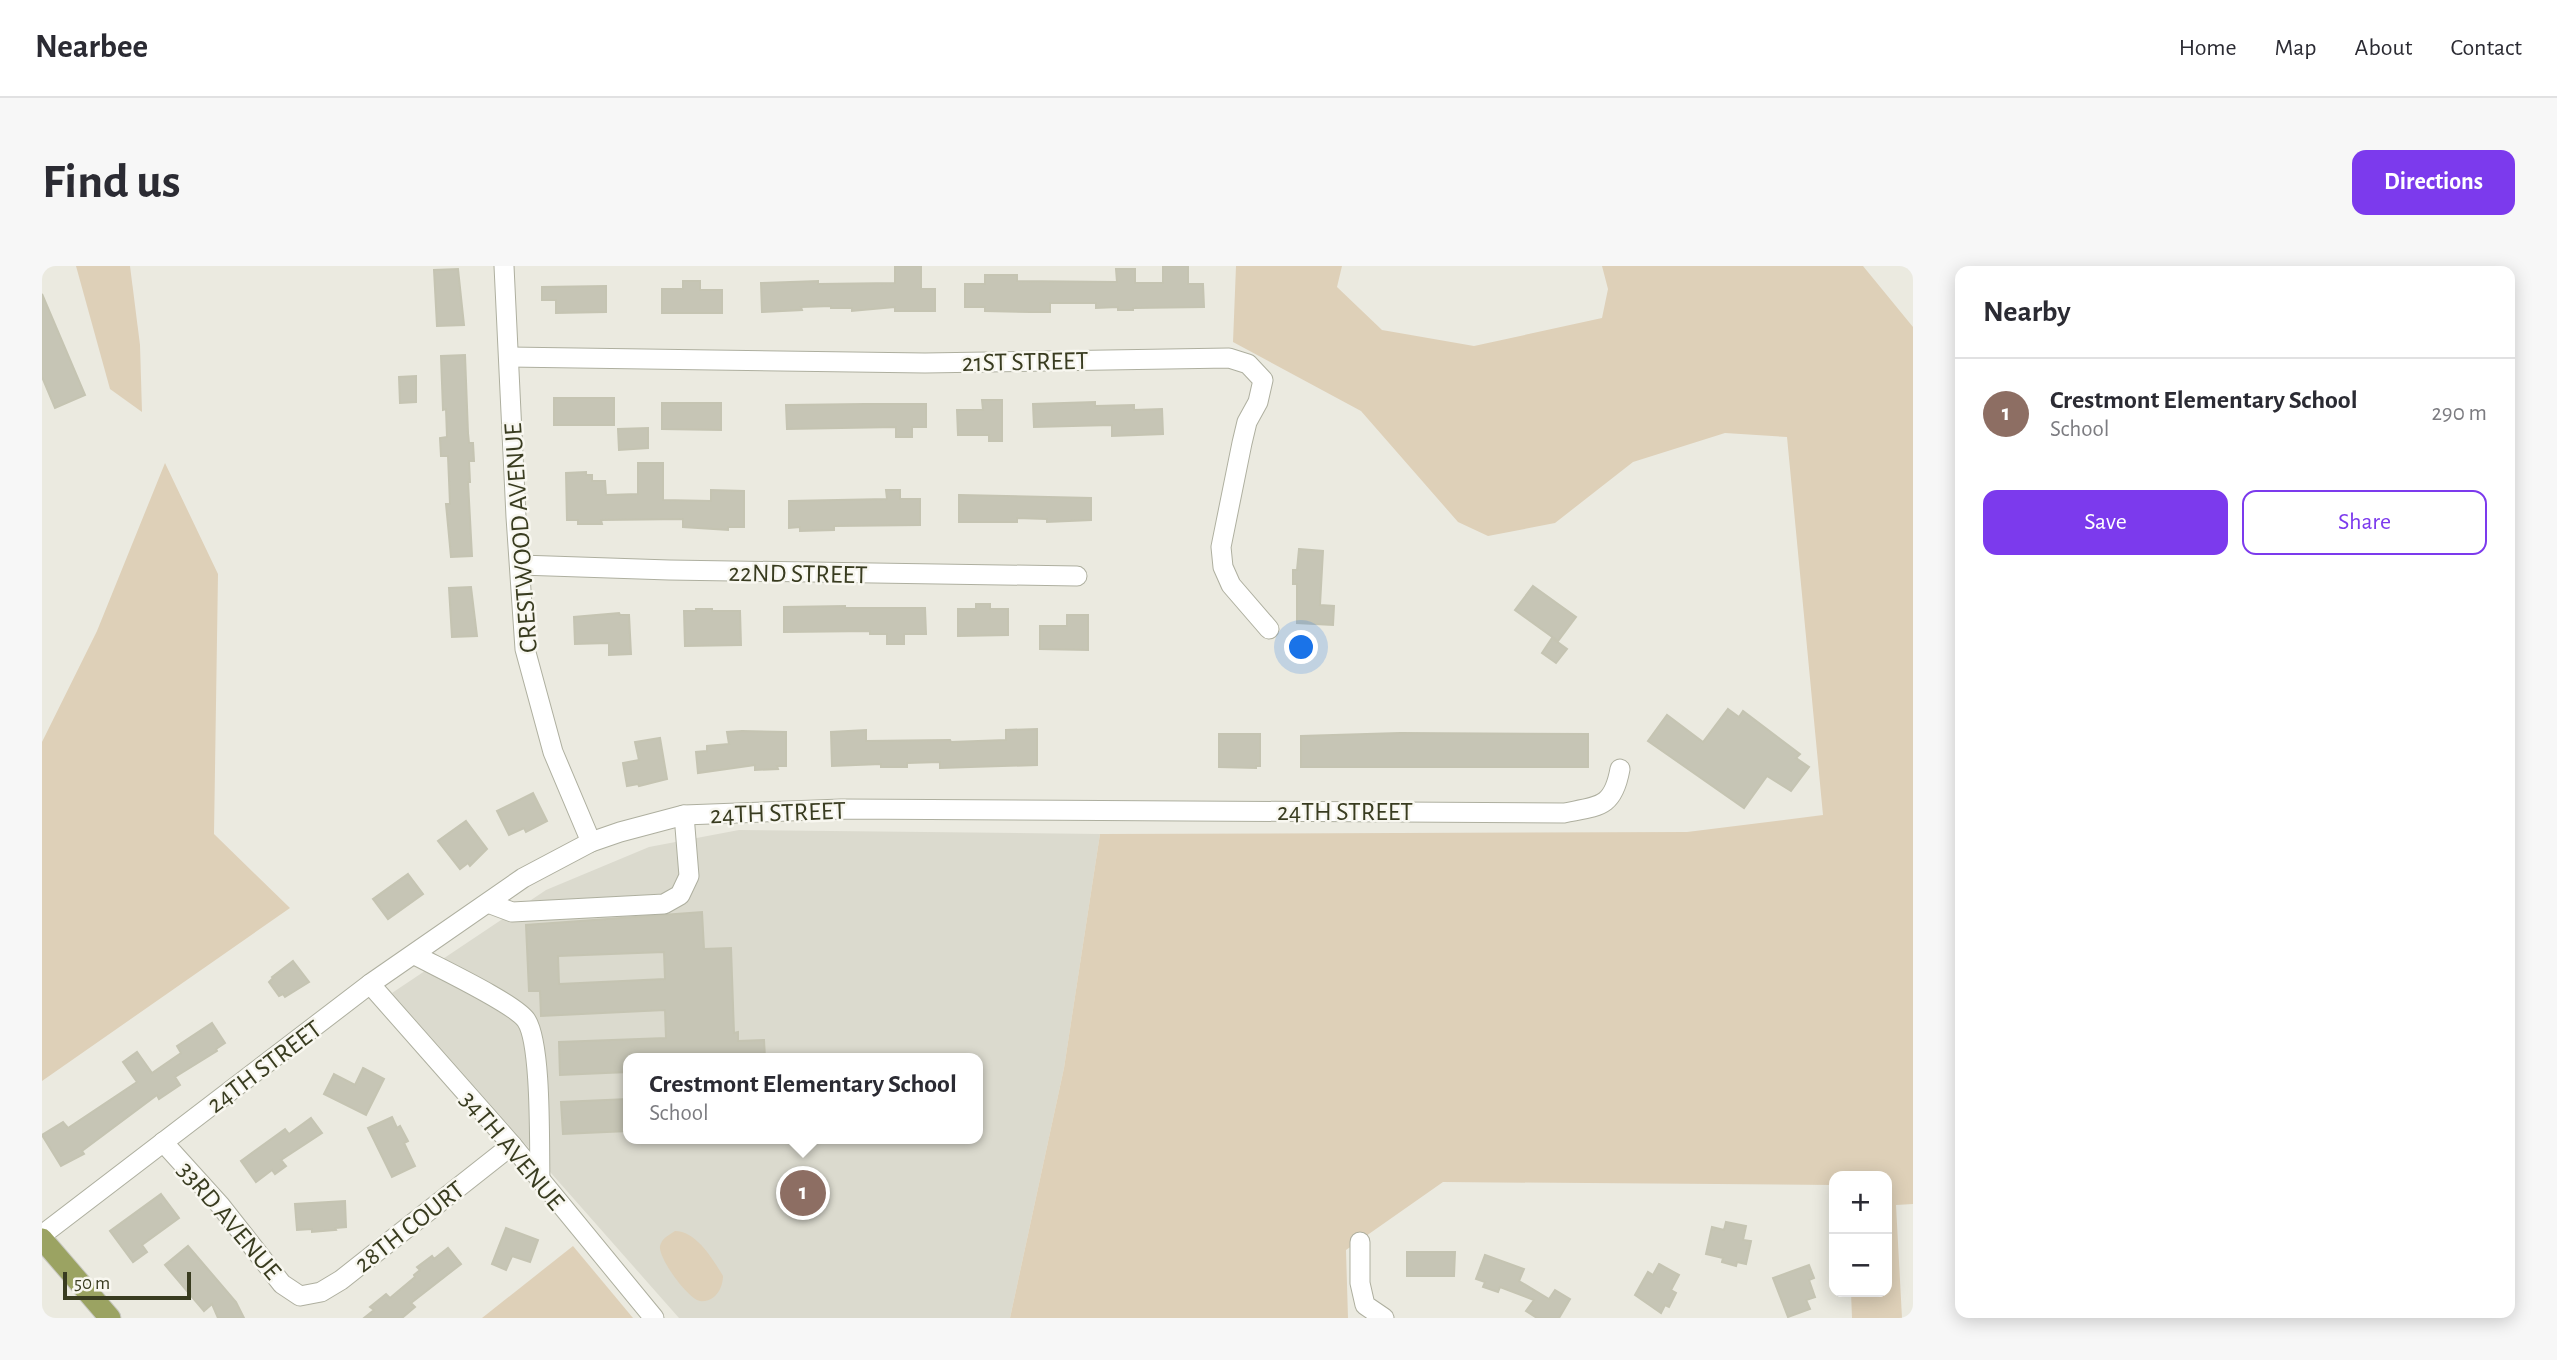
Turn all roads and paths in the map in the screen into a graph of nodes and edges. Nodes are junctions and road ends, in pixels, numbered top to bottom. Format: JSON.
{"nodes":[{"id":1,"x":504,"y":266,"type":"edge"},
{"id":2,"x":509,"y":357,"type":"junction"},
{"id":3,"x":520,"y":565,"type":"junction"},
{"id":4,"x":1077,"y":576,"type":"dead end"},
{"id":5,"x":1269,"y":629,"type":"dead end"},
{"id":6,"x":1620,"y":769,"type":"dead end"},
{"id":7,"x":684,"y":816,"type":"junction"},
{"id":8,"x":592,"y":842,"type":"junction"},
{"id":9,"x":488,"y":903,"type":"junction"},
{"id":10,"x":415,"y":955,"type":"junction"},
{"id":11,"x":370,"y":984,"type":"junction"},
{"id":12,"x":163,"y":1142,"type":"junction"},
{"id":13,"x":512,"y":1145,"type":"junction"},
{"id":14,"x":540,"y":1180,"type":"junction"},
{"id":15,"x":42,"y":1237,"type":"edge"},
{"id":16,"x":1360,"y":1242,"type":"dead end"},
{"id":17,"x":300,"y":1296,"type":"joint"},
{"id":18,"x":110,"y":1318,"type":"edge"},
{"id":19,"x":654,"y":1318,"type":"edge"},
{"id":20,"x":1384,"y":1318,"type":"edge"}],
"edges":[{"from":1,"to":2,"type":"street","name":"CRESTWOOD AVENUE"},
{"from":2,"to":3,"type":"street","name":"CRESTWOOD AVENUE"},
{"from":2,"to":5,"type":"street","name":"21ST STREET"},
{"from":3,"to":4,"type":"street","name":"22ND STREET"},
{"from":3,"to":8,"type":"street","name":"CRESTWOOD AVENUE"},
{"from":6,"to":7,"type":"street","name":"24TH STREET"},
{"from":7,"to":8,"type":"street","name":"24TH STREET"},
{"from":7,"to":9,"type":"street"},
{"from":8,"to":9,"type":"street","name":"24TH STREET"},
{"from":9,"to":10,"type":"street","name":"24TH STREET"},
{"from":10,"to":11,"type":"street","name":"24TH STREET"},
{"from":10,"to":14,"type":"street"},
{"from":11,"to":12,"type":"street","name":"24TH STREET"},
{"from":11,"to":13,"type":"street","name":"34TH AVENUE"},
{"from":12,"to":15,"type":"street","name":"24TH STREET"},
{"from":12,"to":17,"type":"street","name":"33RD AVENUE"},
{"from":13,"to":14,"type":"street","name":"34TH AVENUE"},
{"from":13,"to":17,"type":"street","name":"28TH COURT"},
{"from":14,"to":19,"type":"street","name":"34TH AVENUE"},
{"from":15,"to":18,"type":"main road"},
{"from":16,"to":20,"type":"street"}]}
